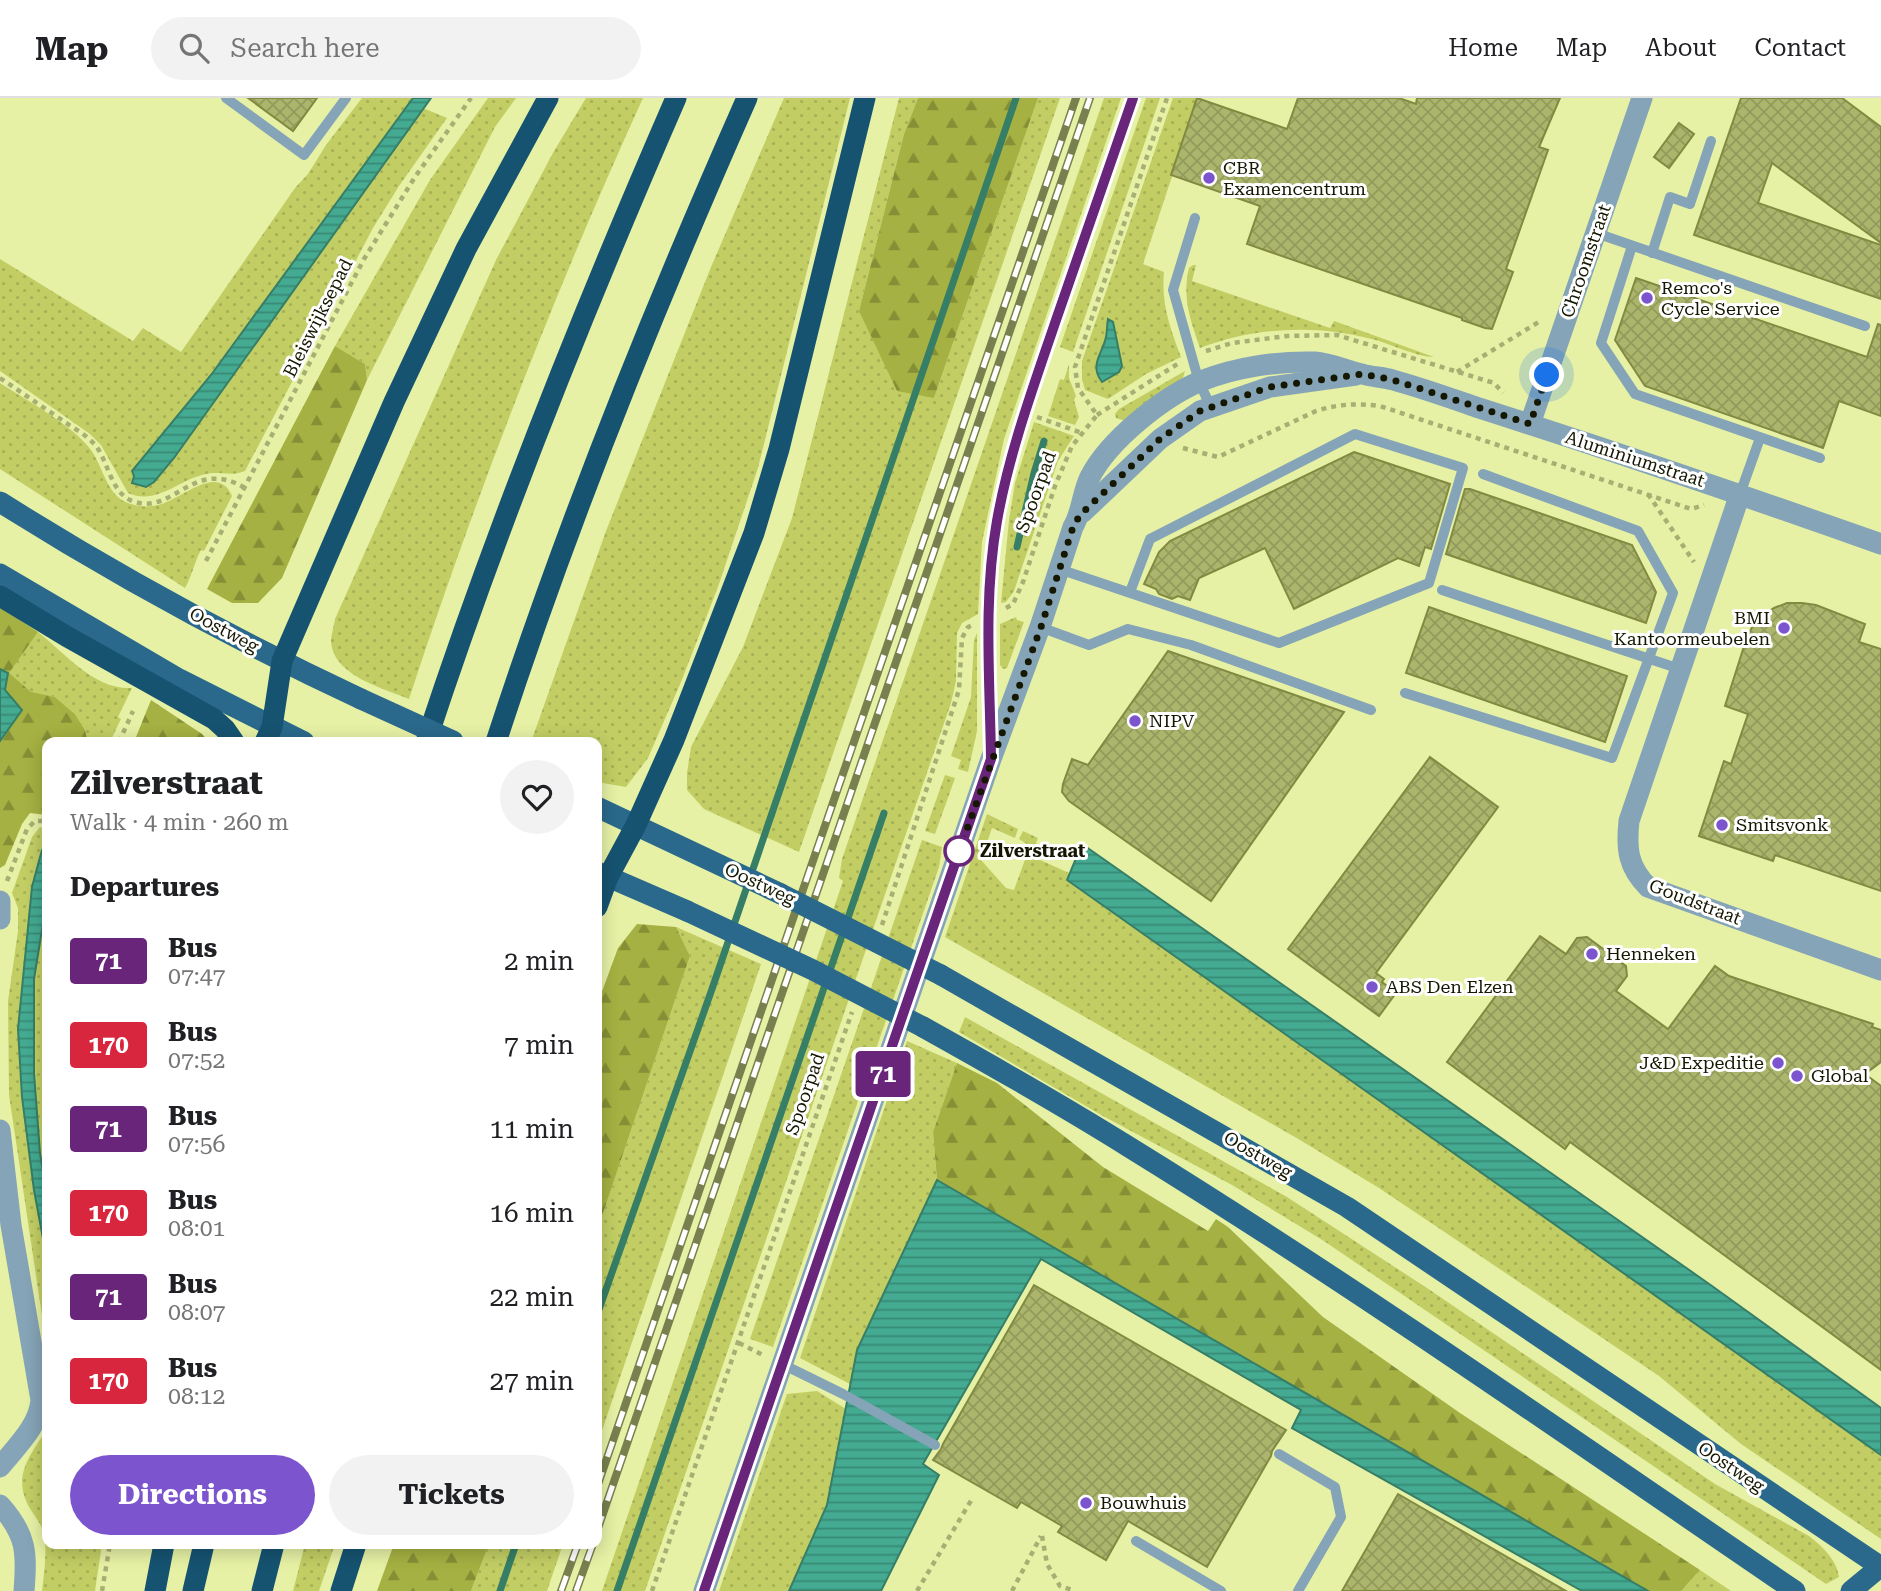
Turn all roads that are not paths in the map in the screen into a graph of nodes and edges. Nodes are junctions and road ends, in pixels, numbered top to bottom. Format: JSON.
{"nodes":[{"id":1,"x":226,"y":98,"type":"edge"},
{"id":2,"x":346,"y":98,"type":"edge"},
{"id":3,"x":548,"y":98,"type":"edge"},
{"id":4,"x":676,"y":98,"type":"edge"},
{"id":5,"x":747,"y":98,"type":"edge"},
{"id":6,"x":865,"y":98,"type":"edge"},
{"id":7,"x":1133,"y":98,"type":"edge"},
{"id":8,"x":1642,"y":98,"type":"edge"},
{"id":9,"x":1711,"y":141,"type":"dead end"},
{"id":10,"x":1195,"y":218,"type":"dead end"},
{"id":11,"x":1595,"y":233,"type":"junction"},
{"id":12,"x":1632,"y":246,"type":"junction"},
{"id":13,"x":1652,"y":253,"type":"junction"},
{"id":14,"x":1865,"y":326,"type":"dead end"},
{"id":15,"x":1362,"y":374,"type":"junction"},
{"id":16,"x":1199,"y":382,"type":"junction"},
{"id":17,"x":1211,"y":407,"type":"junction"},
{"id":18,"x":1530,"y":424,"type":"junction"},
{"id":19,"x":1760,"y":438,"type":"junction"},
{"id":20,"x":1820,"y":458,"type":"dead end"},
{"id":21,"x":1483,"y":474,"type":"dead end"},
{"id":22,"x":1740,"y":494,"type":"junction"},
{"id":23,"x":0,"y":502,"type":"edge"},
{"id":24,"x":1080,"y":515,"type":"junction"},
{"id":25,"x":1881,"y":544,"type":"edge"},
{"id":26,"x":1059,"y":569,"type":"junction"},
{"id":27,"x":0,"y":573,"type":"edge"},
{"id":28,"x":1442,"y":590,"type":"dead end"},
{"id":29,"x":1130,"y":592,"type":"junction"},
{"id":30,"x":0,"y":596,"type":"edge"},
{"id":31,"x":1041,"y":627,"type":"junction"},
{"id":32,"x":1649,"y":659,"type":"junction"},
{"id":33,"x":282,"y":661,"type":"junction"},
{"id":34,"x":1680,"y":669,"type":"junction"},
{"id":35,"x":1405,"y":694,"type":"dead end"},
{"id":36,"x":1371,"y":710,"type":"dead end"},
{"id":37,"x":268,"y":734,"type":"edge"},
{"id":38,"x":231,"y":737,"type":"edge"},
{"id":39,"x":428,"y":737,"type":"edge"},
{"id":40,"x":445,"y":737,"type":"edge"},
{"id":41,"x":498,"y":737,"type":"edge"},
{"id":42,"x":991,"y":759,"type":"junction"},
{"id":43,"x":602,"y":809,"type":"edge"},
{"id":44,"x":636,"y":825,"type":"junction"},
{"id":45,"x":603,"y":875,"type":"edge"},
{"id":46,"x":1881,"y":970,"type":"edge"},
{"id":47,"x":0,"y":1130,"type":"edge"},
{"id":48,"x":782,"y":1364,"type":"junction"},
{"id":49,"x":935,"y":1445,"type":"dead end"},
{"id":50,"x":1279,"y":1454,"type":"dead end"},
{"id":51,"x":0,"y":1467,"type":"edge"},
{"id":52,"x":0,"y":1505,"type":"edge"},
{"id":53,"x":1136,"y":1541,"type":"dead end"},
{"id":54,"x":163,"y":1549,"type":"edge"},
{"id":55,"x":203,"y":1549,"type":"edge"},
{"id":56,"x":273,"y":1549,"type":"edge"},
{"id":57,"x":354,"y":1549,"type":"edge"},
{"id":58,"x":1880,"y":1567,"type":"edge"},
{"id":59,"x":24,"y":1591,"type":"edge"},
{"id":60,"x":155,"y":1591,"type":"edge"},
{"id":61,"x":193,"y":1591,"type":"edge"},
{"id":62,"x":262,"y":1591,"type":"edge"},
{"id":63,"x":341,"y":1591,"type":"edge"},
{"id":64,"x":704,"y":1591,"type":"edge"},
{"id":65,"x":1221,"y":1591,"type":"edge"},
{"id":66,"x":1298,"y":1591,"type":"edge"},
{"id":67,"x":1795,"y":1591,"type":"edge"},
{"id":68,"x":1851,"y":1591,"type":"edge"},
{"id":69,"x":1873,"y":1591,"type":"edge"}],
"edges":[{"from":1,"to":2,"type":"lane"},
{"from":3,"to":33,"type":"highway"},
{"from":4,"to":39,"type":"highway"},
{"from":5,"to":41,"type":"highway"},
{"from":6,"to":44,"type":"highway"},
{"from":7,"to":42,"type":"lane","name":"Spoorpad"},
{"from":8,"to":11,"type":"street","name":"Chroomstraat"},
{"from":9,"to":13,"type":"lane"},
{"from":10,"to":16,"type":"lane"},
{"from":11,"to":12,"type":"lane"},
{"from":11,"to":18,"type":"street","name":"Chroomstraat"},
{"from":12,"to":13,"type":"lane"},
{"from":12,"to":19,"type":"lane"},
{"from":13,"to":14,"type":"lane"},
{"from":15,"to":16,"type":"street"},
{"from":15,"to":17,"type":"street"},
{"from":15,"to":18,"type":"street"},
{"from":16,"to":17,"type":"lane"},
{"from":16,"to":24,"type":"street"},
{"from":17,"to":24,"type":"street"},
{"from":18,"to":22,"type":"street","name":"Aluminiumstraat"},
{"from":19,"to":20,"type":"lane"},
{"from":19,"to":22,"type":"lane"},
{"from":21,"to":32,"type":"lane"},
{"from":22,"to":25,"type":"street","name":"Aluminiumstraat"},
{"from":22,"to":34,"type":"street","name":"Goudstraat"},
{"from":23,"to":33,"type":"main road","name":"Oostweg"},
{"from":24,"to":26,"type":"street"},
{"from":26,"to":29,"type":"lane"},
{"from":26,"to":31,"type":"street"},
{"from":27,"to":37,"type":"main road"},
{"from":28,"to":32,"type":"lane"},
{"from":29,"to":29,"type":"lane"},
{"from":30,"to":38,"type":"highway"},
{"from":31,"to":36,"type":"lane"},
{"from":31,"to":42,"type":"street"},
{"from":32,"to":34,"type":"lane"},
{"from":32,"to":35,"type":"lane"},
{"from":33,"to":37,"type":"highway"},
{"from":33,"to":40,"type":"main road","name":"Oostweg","bridge":true},
{"from":34,"to":46,"type":"street","name":"Goudstraat"},
{"from":42,"to":48,"type":"street"},
{"from":43,"to":44,"type":"main road","name":"Oostweg"},
{"from":44,"to":45,"type":"highway"},
{"from":44,"to":58,"type":"main road","name":"Oostweg","bridge":true},
{"from":45,"to":67,"type":"main road","bridge":true},
{"from":47,"to":51,"type":"street"},
{"from":48,"to":49,"type":"lane"},
{"from":48,"to":64,"type":"street"},
{"from":50,"to":66,"type":"lane"},
{"from":52,"to":59,"type":"street"},
{"from":53,"to":65,"type":"lane"},
{"from":54,"to":60,"type":"highway"},
{"from":55,"to":61,"type":"highway"},
{"from":56,"to":62,"type":"highway"},
{"from":57,"to":63,"type":"highway"},
{"from":58,"to":68,"type":"main road"},
{"from":58,"to":69,"type":"main road"}]}
